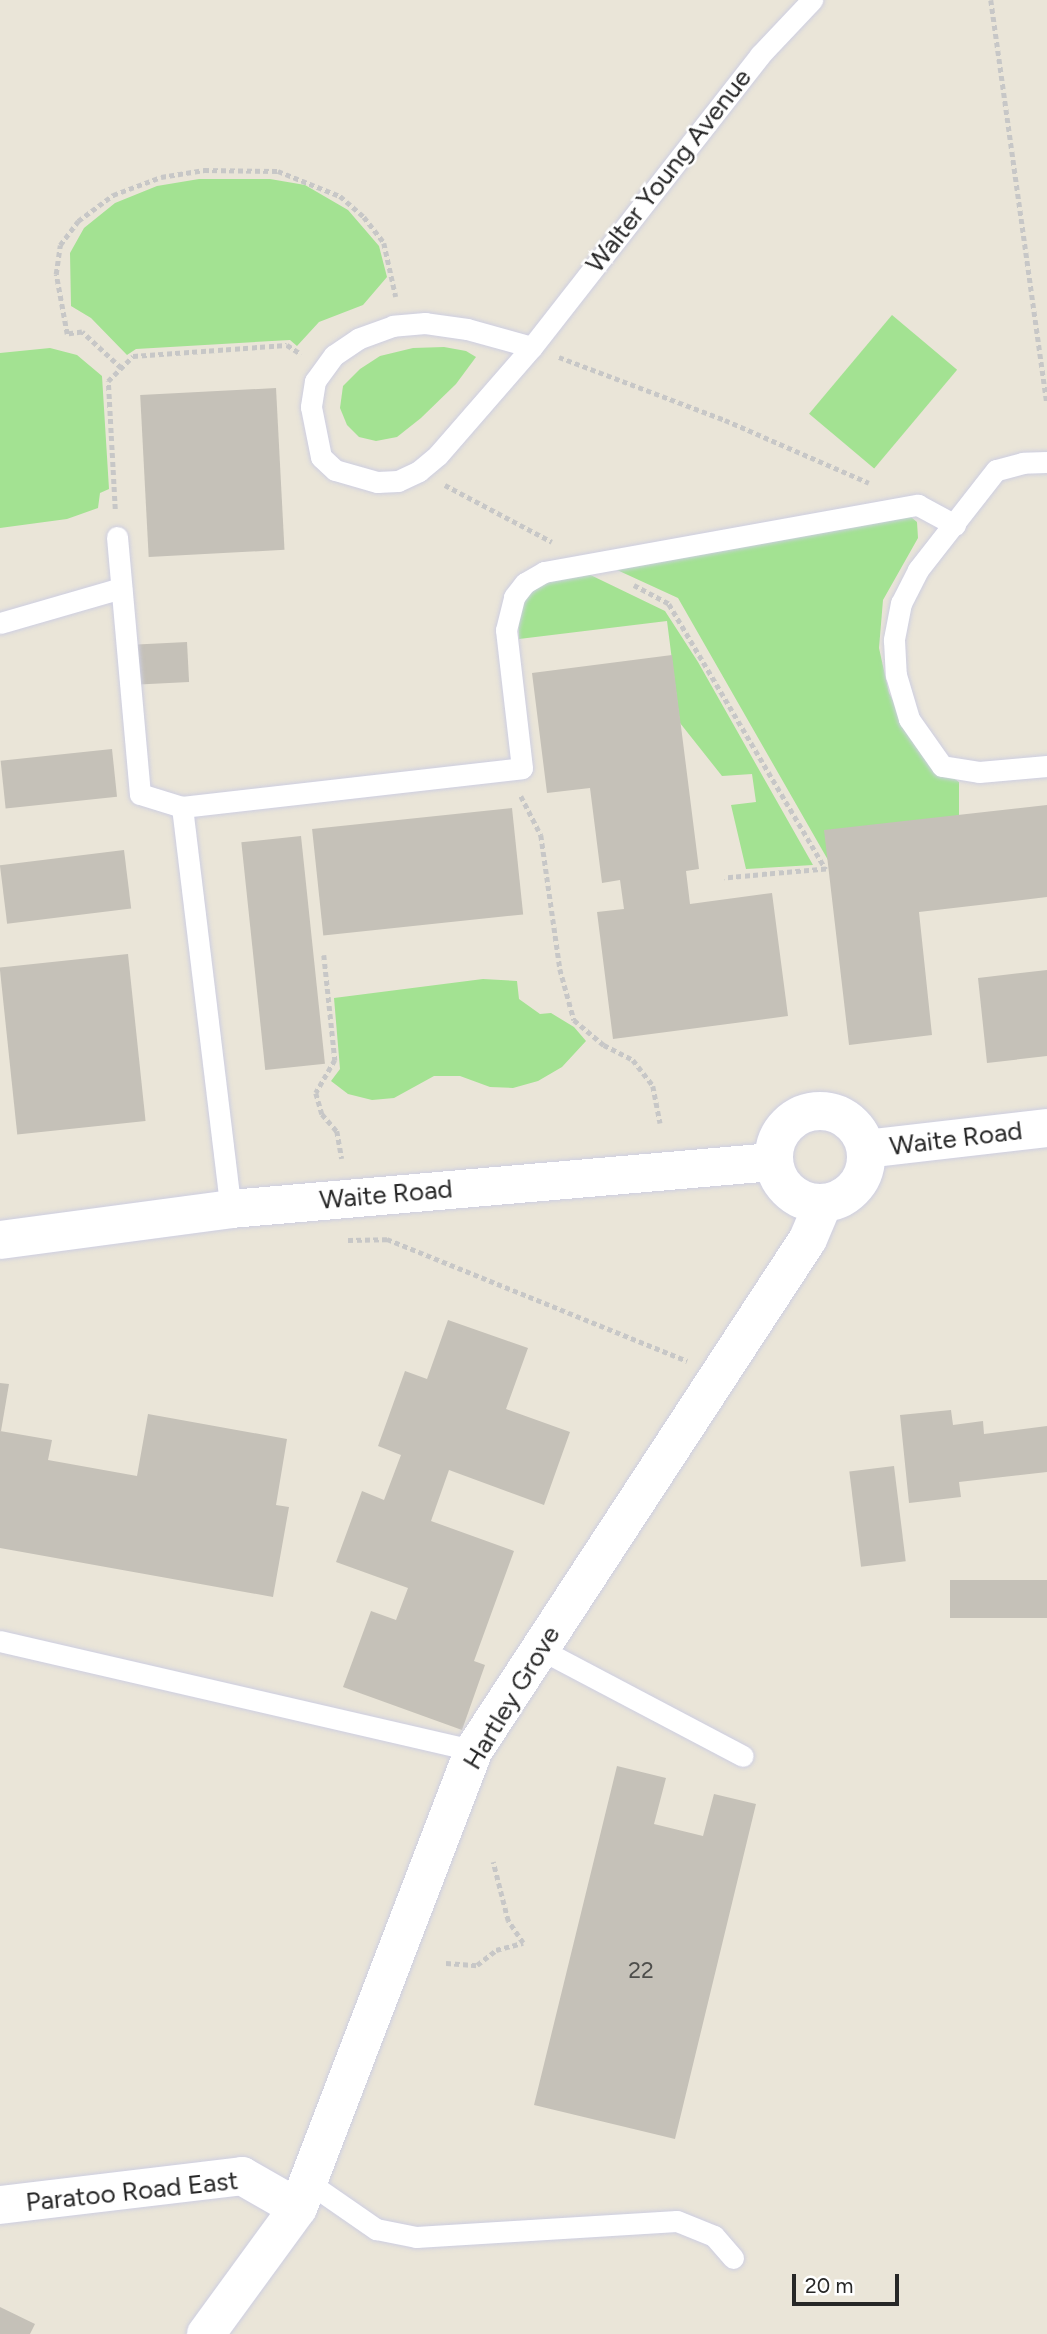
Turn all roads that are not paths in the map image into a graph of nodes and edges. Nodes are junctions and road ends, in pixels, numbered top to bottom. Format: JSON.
{"nodes":[{"id":1,"x":812,"y":0,"type":"edge"},
{"id":2,"x":532,"y":347,"type":"junction"},
{"id":3,"x":1047,"y":462,"type":"edge"},
{"id":4,"x":954,"y":525,"type":"junction"},
{"id":5,"x":117,"y":537,"type":"road end"},
{"id":6,"x":121,"y":588,"type":"junction"},
{"id":7,"x":0,"y":623,"type":"edge"},
{"id":8,"x":1047,"y":766,"type":"edge"},
{"id":9,"x":182,"y":807,"type":"junction"},
{"id":10,"x":1047,"y":1128,"type":"edge"},
{"id":11,"x":866,"y":1149,"type":"junction"},
{"id":12,"x":774,"y":1161,"type":"junction"},
{"id":13,"x":823,"y":1203,"type":"junction"},
{"id":14,"x":231,"y":1209,"type":"junction"},
{"id":15,"x":0,"y":1240,"type":"edge"},
{"id":16,"x":0,"y":1641,"type":"edge"},
{"id":17,"x":540,"y":1649,"type":"junction"},
{"id":18,"x":474,"y":1750,"type":"junction"},
{"id":19,"x":743,"y":1756,"type":"dead end"},
{"id":20,"x":303,"y":2195,"type":"junction"},
{"id":21,"x":0,"y":2205,"type":"edge"},
{"id":22,"x":733,"y":2258,"type":"dead end"},
{"id":23,"x":206,"y":2334,"type":"edge"}],
"edges":[{"from":1,"to":2,"type":"lane","name":"Walter Young Avenue"},
{"from":2,"to":2,"type":"lane","name":"Walter Young Avenue"},
{"from":3,"to":4,"type":"lane"},
{"from":4,"to":8,"type":"lane"},
{"from":4,"to":9,"type":"lane"},
{"from":5,"to":6,"type":"lane"},
{"from":6,"to":7,"type":"lane"},
{"from":6,"to":9,"type":"lane"},
{"from":9,"to":14,"type":"lane"},
{"from":10,"to":11,"type":"street","name":"Waite Road"},
{"from":11,"to":12,"type":"street"},
{"from":11,"to":13,"type":"street"},
{"from":12,"to":13,"type":"street"},
{"from":12,"to":14,"type":"street","name":"Waite Road"},
{"from":13,"to":17,"type":"street","name":"Hartley Grove"},
{"from":14,"to":15,"type":"street","name":"Waite Road"},
{"from":16,"to":18,"type":"lane"},
{"from":17,"to":18,"type":"street","name":"Hartley Grove"},
{"from":17,"to":19,"type":"lane"},
{"from":18,"to":20,"type":"street","name":"Hartley Grove"},
{"from":20,"to":21,"type":"street","name":"Paratoo Road East"},
{"from":20,"to":22,"type":"lane"},
{"from":20,"to":23,"type":"street","name":"Hartley Grove"}]}
